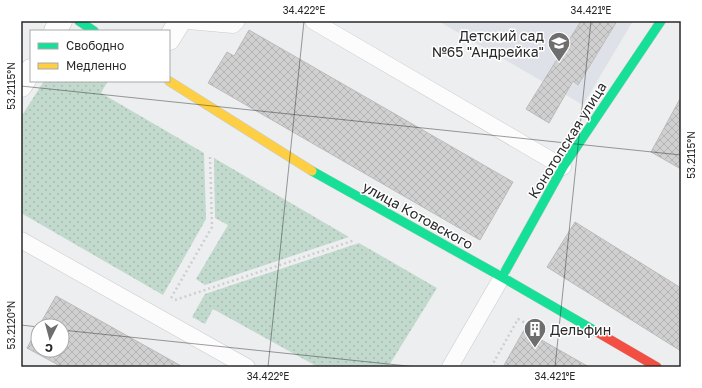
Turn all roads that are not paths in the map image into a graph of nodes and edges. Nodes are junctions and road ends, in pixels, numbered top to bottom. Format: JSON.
{"nodes":[{"id":1,"x":61,"y":21,"type":"edge"},
{"id":2,"x":79,"y":21,"type":"edge"},
{"id":3,"x":180,"y":21,"type":"edge"},
{"id":4,"x":188,"y":21,"type":"edge"},
{"id":5,"x":237,"y":21,"type":"edge"},
{"id":6,"x":313,"y":21,"type":"edge"},
{"id":7,"x":661,"y":21,"type":"edge"},
{"id":8,"x":56,"y":30,"type":"edge"},
{"id":9,"x":92,"y":30,"type":"edge"},
{"id":10,"x":170,"y":37,"type":"edge"},
{"id":11,"x":30,"y":72,"type":"edge"},
{"id":12,"x":170,"y":82,"type":"edge"},
{"id":13,"x":21,"y":86,"type":"edge"},
{"id":14,"x":563,"y":167,"type":"junction"},
{"id":15,"x":21,"y":240,"type":"edge"},
{"id":16,"x":502,"y":277,"type":"junction"},
{"id":17,"x":247,"y":367,"type":"edge"},
{"id":18,"x":450,"y":367,"type":"edge"},
{"id":19,"x":657,"y":367,"type":"edge"}],
"edges":[{"from":1,"to":8,"type":"street"},
{"from":2,"to":9,"type":"street"},
{"from":3,"to":10,"type":"street"},
{"from":4,"to":5,"type":"lane"},
{"from":6,"to":14,"type":"lane"},
{"from":7,"to":14,"type":"street","name":"Конотопская улица"},
{"from":11,"to":13,"type":"street"},
{"from":12,"to":16,"type":"street","name":"улица Котовского"},
{"from":14,"to":16,"type":"street","name":"Конотопская улица"},
{"from":15,"to":17,"type":"lane"},
{"from":16,"to":18,"type":"lane"},
{"from":16,"to":19,"type":"street","name":"улица Котовского"}]}
